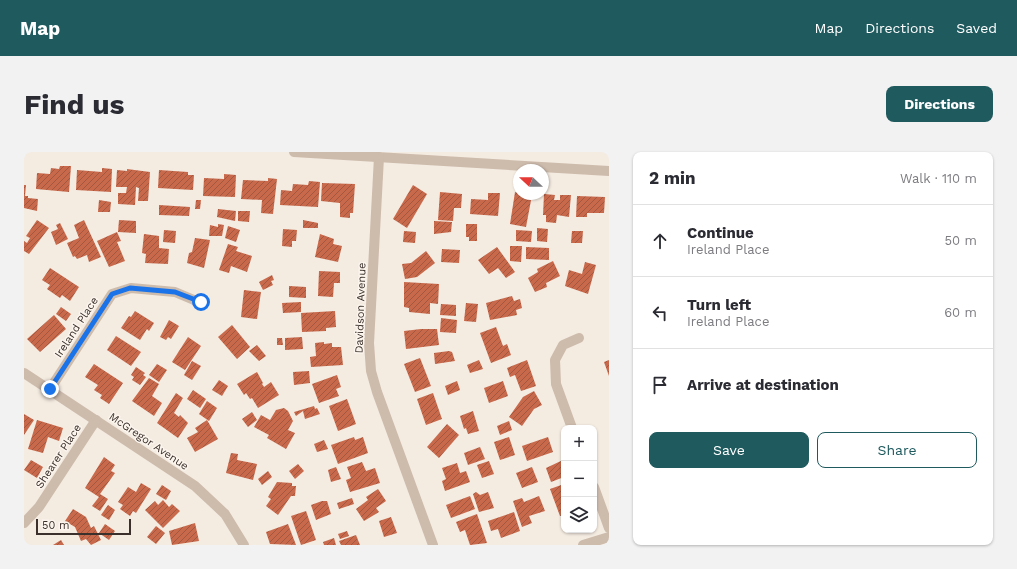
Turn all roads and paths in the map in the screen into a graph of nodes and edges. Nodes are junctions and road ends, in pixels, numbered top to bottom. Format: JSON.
{"nodes":[{"id":1,"x":294,"y":152,"type":"edge"},
{"id":2,"x":380,"y":157,"type":"junction"},
{"id":3,"x":609,"y":171,"type":"edge"},
{"id":4,"x":201,"y":302,"type":"dead end"},
{"id":5,"x":579,"y":338,"type":"dead end"},
{"id":6,"x":24,"y":373,"type":"edge"},
{"id":7,"x":50,"y":389,"type":"junction"},
{"id":8,"x":96,"y":420,"type":"junction"},
{"id":9,"x":571,"y":425,"type":"edge"},
{"id":10,"x":597,"y":495,"type":"edge"},
{"id":11,"x":24,"y":523,"type":"edge"},
{"id":12,"x":609,"y":528,"type":"edge"},
{"id":13,"x":609,"y":537,"type":"edge"},
{"id":14,"x":244,"y":545,"type":"edge"},
{"id":15,"x":433,"y":545,"type":"edge"},
{"id":16,"x":584,"y":545,"type":"edge"}],
"edges":[{"from":1,"to":2,"type":"street"},
{"from":2,"to":3,"type":"street"},
{"from":2,"to":15,"type":"street","name":"Davidson Avenue"},
{"from":4,"to":7,"type":"street","name":"Ireland Place"},
{"from":5,"to":9,"type":"street"},
{"from":6,"to":7,"type":"street","name":"McGregor Avenue"},
{"from":7,"to":8,"type":"street","name":"McGregor Avenue"},
{"from":8,"to":11,"type":"street","name":"Shearer Place"},
{"from":8,"to":14,"type":"street","name":"McGregor Avenue"},
{"from":10,"to":12,"type":"street"},
{"from":13,"to":16,"type":"street"}]}
